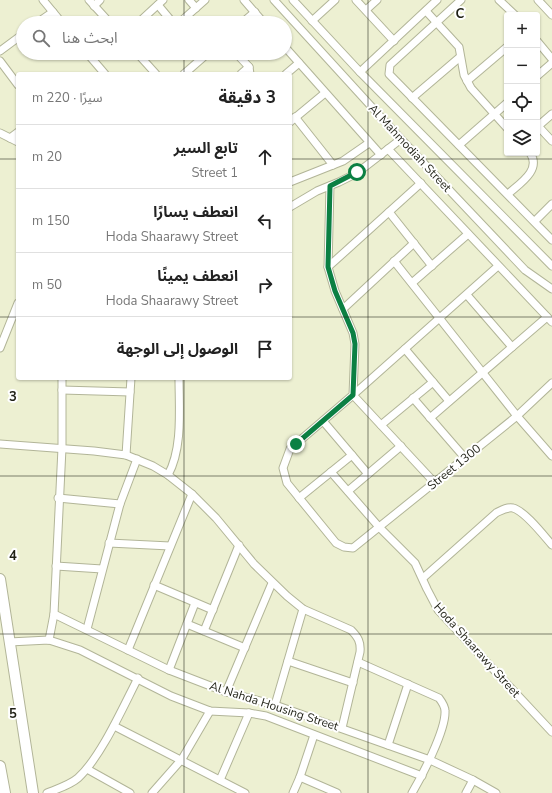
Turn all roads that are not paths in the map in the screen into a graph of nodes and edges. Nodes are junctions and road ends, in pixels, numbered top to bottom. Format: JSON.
{"nodes":[{"id":1,"x":43,"y":0,"type":"edge"},
{"id":2,"x":100,"y":0,"type":"edge"},
{"id":3,"x":189,"y":0,"type":"edge"},
{"id":4,"x":205,"y":0,"type":"edge"},
{"id":5,"x":244,"y":0,"type":"edge"},
{"id":6,"x":274,"y":0,"type":"edge"},
{"id":7,"x":293,"y":0,"type":"edge"},
{"id":8,"x":335,"y":0,"type":"edge"},
{"id":9,"x":356,"y":0,"type":"edge"},
{"id":10,"x":377,"y":0,"type":"edge"},
{"id":11,"x":437,"y":0,"type":"edge"},
{"id":12,"x":461,"y":0,"type":"edge"},
{"id":13,"x":499,"y":0,"type":"edge"},
{"id":14,"x":538,"y":0,"type":"edge"},
{"id":15,"x":160,"y":2,"type":"edge"},
{"id":16,"x":91,"y":3,"type":"edge"},
{"id":17,"x":196,"y":8,"type":"junction"},
{"id":18,"x":366,"y":10,"type":"junction"},
{"id":19,"x":551,"y":10,"type":"edge"},
{"id":20,"x":426,"y":11,"type":"junction"},
{"id":21,"x":53,"y":12,"type":"junction"},
{"id":22,"x":254,"y":12,"type":"junction"},
{"id":23,"x":512,"y":12,"type":"edge"},
{"id":24,"x":47,"y":16,"type":"edge"},
{"id":25,"x":56,"y":16,"type":"edge"},
{"id":26,"x":103,"y":16,"type":"edge"},
{"id":27,"x":145,"y":16,"type":"edge"},
{"id":28,"x":169,"y":16,"type":"edge"},
{"id":29,"x":187,"y":16,"type":"edge"},
{"id":30,"x":250,"y":16,"type":"edge"},
{"id":31,"x":258,"y":16,"type":"edge"},
{"id":32,"x":289,"y":16,"type":"edge"},
{"id":33,"x":292,"y":20,"type":"edge"},
{"id":34,"x":312,"y":21,"type":"junction"},
{"id":35,"x":436,"y":22,"type":"junction"},
{"id":36,"x":16,"y":39,"type":"edge"},
{"id":37,"x":394,"y":41,"type":"junction"},
{"id":38,"x":540,"y":44,"type":"edge"},
{"id":39,"x":506,"y":48,"type":"edge"},
{"id":40,"x":0,"y":51,"type":"edge"},
{"id":41,"x":292,"y":55,"type":"edge"},
{"id":42,"x":346,"y":57,"type":"junction"},
{"id":43,"x":460,"y":57,"type":"junction"},
{"id":44,"x":552,"y":58,"type":"edge"},
{"id":45,"x":93,"y":60,"type":"edge"},
{"id":46,"x":143,"y":60,"type":"edge"},
{"id":47,"x":197,"y":60,"type":"edge"},
{"id":48,"x":242,"y":60,"type":"edge"},
{"id":49,"x":0,"y":61,"type":"edge"},
{"id":50,"x":299,"y":63,"type":"junction"},
{"id":51,"x":552,"y":63,"type":"edge"},
{"id":52,"x":336,"y":68,"type":"junction"},
{"id":53,"x":250,"y":70,"type":"edge"},
{"id":54,"x":102,"y":72,"type":"edge"},
{"id":55,"x":154,"y":72,"type":"edge"},
{"id":56,"x":186,"y":72,"type":"edge"},
{"id":57,"x":288,"y":72,"type":"edge"},
{"id":58,"x":360,"y":72,"type":"junction"},
{"id":59,"x":540,"y":73,"type":"edge"},
{"id":60,"x":467,"y":81,"type":"junction"},
{"id":61,"x":16,"y":82,"type":"edge"},
{"id":62,"x":325,"y":93,"type":"junction"},
{"id":63,"x":412,"y":98,"type":"junction"},
{"id":64,"x":504,"y":106,"type":"edge"},
{"id":65,"x":494,"y":114,"type":"junction"},
{"id":66,"x":552,"y":114,"type":"edge"},
{"id":67,"x":293,"y":119,"type":"edge"},
{"id":68,"x":504,"y":125,"type":"edge"},
{"id":69,"x":540,"y":125,"type":"edge"},
{"id":70,"x":540,"y":129,"type":"edge"},
{"id":71,"x":0,"y":133,"type":"edge"},
{"id":72,"x":16,"y":134,"type":"edge"},
{"id":73,"x":10,"y":138,"type":"junction"},
{"id":74,"x":401,"y":139,"type":"junction"},
{"id":75,"x":16,"y":141,"type":"edge"},
{"id":76,"x":552,"y":141,"type":"edge"},
{"id":77,"x":369,"y":143,"type":"junction"},
{"id":78,"x":459,"y":145,"type":"junction"},
{"id":79,"x":388,"y":149,"type":"junction"},
{"id":80,"x":381,"y":155,"type":"junction"},
{"id":81,"x":531,"y":156,"type":"edge"},
{"id":82,"x":333,"y":165,"type":"junction"},
{"id":83,"x":292,"y":181,"type":"edge"},
{"id":84,"x":421,"y":184,"type":"junction"},
{"id":85,"x":330,"y":186,"type":"junction"},
{"id":86,"x":508,"y":194,"type":"junction"},
{"id":87,"x":552,"y":204,"type":"edge"},
{"id":88,"x":292,"y":206,"type":"edge"},
{"id":89,"x":389,"y":212,"type":"junction"},
{"id":90,"x":535,"y":221,"type":"junction"},
{"id":91,"x":468,"y":234,"type":"junction"},
{"id":92,"x":552,"y":240,"type":"edge"},
{"id":93,"x":414,"y":243,"type":"junction"},
{"id":94,"x":394,"y":261,"type":"junction"},
{"id":95,"x":432,"y":266,"type":"junction"},
{"id":96,"x":498,"y":266,"type":"junction"},
{"id":97,"x":552,"y":266,"type":"edge"},
{"id":98,"x":328,"y":267,"type":"junction"},
{"id":99,"x":412,"y":283,"type":"junction"},
{"id":100,"x":552,"y":289,"type":"edge"},
{"id":101,"x":467,"y":295,"type":"junction"},
{"id":102,"x":16,"y":308,"type":"edge"},
{"id":103,"x":343,"y":309,"type":"junction"},
{"id":104,"x":440,"y":319,"type":"junction"},
{"id":105,"x":549,"y":319,"type":"edge"},
{"id":106,"x":5,"y":335,"type":"junction"},
{"id":107,"x":0,"y":341,"type":"edge"},
{"id":108,"x":512,"y":347,"type":"junction"},
{"id":109,"x":0,"y":348,"type":"edge"},
{"id":110,"x":405,"y":349,"type":"junction"},
{"id":111,"x":482,"y":372,"type":"junction"},
{"id":112,"x":62,"y":380,"type":"edge"},
{"id":113,"x":131,"y":380,"type":"edge"},
{"id":114,"x":179,"y":380,"type":"edge"},
{"id":115,"x":433,"y":382,"type":"junction"},
{"id":116,"x":552,"y":383,"type":"edge"},
{"id":117,"x":62,"y":390,"type":"junction"},
{"id":118,"x":130,"y":392,"type":"junction"},
{"id":119,"x":353,"y":395,"type":"junction"},
{"id":120,"x":413,"y":398,"type":"junction"},
{"id":121,"x":449,"y":401,"type":"junction"},
{"id":122,"x":517,"y":416,"type":"junction"},
{"id":123,"x":430,"y":418,"type":"junction"},
{"id":124,"x":323,"y":421,"type":"junction"},
{"id":125,"x":381,"y":425,"type":"junction"},
{"id":126,"x":0,"y":444,"type":"edge"},
{"id":127,"x":401,"y":446,"type":"junction"},
{"id":128,"x":62,"y":448,"type":"junction"},
{"id":129,"x":126,"y":455,"type":"junction"},
{"id":130,"x":352,"y":455,"type":"junction"},
{"id":131,"x":552,"y":456,"type":"edge"},
{"id":132,"x":465,"y":458,"type":"junction"},
{"id":133,"x":137,"y":459,"type":"junction"},
{"id":134,"x":331,"y":472,"type":"junction"},
{"id":135,"x":368,"y":474,"type":"junction"},
{"id":136,"x":168,"y":475,"type":"junction"},
{"id":137,"x":434,"y":482,"type":"junction"},
{"id":138,"x":348,"y":492,"type":"junction"},
{"id":139,"x":192,"y":494,"type":"junction"},
{"id":140,"x":58,"y":498,"type":"junction"},
{"id":141,"x":299,"y":498,"type":"junction"},
{"id":142,"x":120,"y":504,"type":"junction"},
{"id":143,"x":379,"y":526,"type":"junction"},
{"id":144,"x":109,"y":543,"type":"junction"},
{"id":145,"x":239,"y":545,"type":"junction"},
{"id":146,"x":552,"y":545,"type":"edge"},
{"id":147,"x":170,"y":546,"type":"junction"},
{"id":148,"x":56,"y":566,"type":"junction"},
{"id":149,"x":102,"y":569,"type":"junction"},
{"id":150,"x":423,"y":578,"type":"junction"},
{"id":151,"x":0,"y":579,"type":"edge"},
{"id":152,"x":272,"y":583,"type":"junction"},
{"id":153,"x":154,"y":586,"type":"junction"},
{"id":154,"x":195,"y":603,"type":"junction"},
{"id":155,"x":303,"y":609,"type":"junction"},
{"id":156,"x":213,"y":610,"type":"junction"},
{"id":157,"x":54,"y":614,"type":"junction"},
{"id":158,"x":187,"y":624,"type":"junction"},
{"id":159,"x":87,"y":629,"type":"junction"},
{"id":160,"x":204,"y":630,"type":"junction"},
{"id":161,"x":49,"y":640,"type":"junction"},
{"id":162,"x":9,"y":642,"type":"junction"},
{"id":163,"x":245,"y":648,"type":"junction"},
{"id":164,"x":128,"y":650,"type":"junction"},
{"id":165,"x":288,"y":661,"type":"junction"},
{"id":166,"x":358,"y":662,"type":"junction"},
{"id":167,"x":169,"y":670,"type":"junction"},
{"id":168,"x":138,"y":678,"type":"junction"},
{"id":169,"x":353,"y":683,"type":"junction"},
{"id":170,"x":408,"y":684,"type":"junction"},
{"id":171,"x":226,"y":692,"type":"junction"},
{"id":172,"x":275,"y":705,"type":"junction"},
{"id":173,"x":210,"y":711,"type":"junction"},
{"id":174,"x":249,"y":713,"type":"junction"},
{"id":175,"x":114,"y":726,"type":"junction"},
{"id":176,"x":342,"y":728,"type":"junction"},
{"id":177,"x":552,"y":732,"type":"edge"},
{"id":178,"x":314,"y":735,"type":"junction"},
{"id":179,"x":388,"y":745,"type":"junction"},
{"id":180,"x":182,"y":759,"type":"junction"},
{"id":181,"x":430,"y":760,"type":"junction"},
{"id":182,"x":0,"y":766,"type":"edge"},
{"id":183,"x":87,"y":769,"type":"junction"},
{"id":184,"x":422,"y":776,"type":"junction"},
{"id":185,"x":300,"y":777,"type":"junction"},
{"id":186,"x":220,"y":780,"type":"junction"},
{"id":187,"x":473,"y":780,"type":"junction"},
{"id":188,"x":5,"y":793,"type":"edge"},
{"id":189,"x":33,"y":793,"type":"edge"},
{"id":190,"x":47,"y":793,"type":"edge"},
{"id":191,"x":130,"y":793,"type":"edge"},
{"id":192,"x":152,"y":793,"type":"edge"},
{"id":193,"x":245,"y":793,"type":"edge"},
{"id":194,"x":293,"y":793,"type":"edge"},
{"id":195,"x":334,"y":793,"type":"edge"},
{"id":196,"x":412,"y":793,"type":"edge"},
{"id":197,"x":466,"y":793,"type":"edge"},
{"id":198,"x":496,"y":793,"type":"edge"}],
"edges":[{"from":1,"to":21,"type":"street"},
{"from":2,"to":16,"type":"street"},
{"from":3,"to":17,"type":"street"},
{"from":4,"to":17,"type":"street"},
{"from":5,"to":22,"type":"street"},
{"from":6,"to":32,"type":"street","name":"Al Mahmodiah Street"},
{"from":7,"to":34,"type":"street","name":"Al Mahmodiah Street"},
{"from":8,"to":34,"type":"street"},
{"from":9,"to":18,"type":"street"},
{"from":10,"to":18,"type":"street"},
{"from":11,"to":20,"type":"street"},
{"from":12,"to":35,"type":"street"},
{"from":13,"to":23,"type":"street"},
{"from":14,"to":19,"type":"street"},
{"from":15,"to":27,"type":"street"},
{"from":15,"to":28,"type":"street"},
{"from":16,"to":26,"type":"street"},
{"from":17,"to":29,"type":"street"},
{"from":18,"to":37,"type":"street"},
{"from":20,"to":35,"type":"street"},
{"from":20,"to":37,"type":"street"},
{"from":21,"to":24,"type":"street"},
{"from":21,"to":25,"type":"street"},
{"from":22,"to":30,"type":"street"},
{"from":22,"to":31,"type":"street"},
{"from":33,"to":52,"type":"street","name":"Al Mahmodiah Street"},
{"from":34,"to":42,"type":"street","name":"Al Mahmodiah Street"},
{"from":35,"to":43,"type":"street"},
{"from":35,"to":63,"type":"street"},
{"from":36,"to":40,"type":"street"},
{"from":37,"to":58,"type":"street"},
{"from":38,"to":44,"type":"street"},
{"from":39,"to":60,"type":"street"},
{"from":41,"to":50,"type":"street"},
{"from":42,"to":52,"type":"street"},
{"from":42,"to":58,"type":"street","name":"Al Mahmodiah Street"},
{"from":43,"to":60,"type":"street"},
{"from":43,"to":63,"type":"street"},
{"from":45,"to":54,"type":"street"},
{"from":46,"to":55,"type":"street"},
{"from":47,"to":56,"type":"street"},
{"from":48,"to":53,"type":"street"},
{"from":49,"to":61,"type":"street"},
{"from":50,"to":57,"type":"street"},
{"from":50,"to":62,"type":"street"},
{"from":51,"to":59,"type":"street"},
{"from":52,"to":74,"type":"street","name":"Al Mahmodiah Street"},
{"from":58,"to":97,"type":"street","name":"Al Mahmodiah Street"},
{"from":60,"to":65,"type":"street"},
{"from":62,"to":67,"type":"street"},
{"from":62,"to":77,"type":"street"},
{"from":63,"to":78,"type":"street"},
{"from":64,"to":65,"type":"street"},
{"from":65,"to":68,"type":"street"},
{"from":65,"to":78,"type":"street"},
{"from":66,"to":69,"type":"street"},
{"from":67,"to":82,"type":"street"},
{"from":70,"to":76,"type":"street"},
{"from":71,"to":73,"type":"street"},
{"from":72,"to":73,"type":"street"},
{"from":73,"to":75,"type":"street"},
{"from":74,"to":79,"type":"street"},
{"from":74,"to":100,"type":"street","name":"Al Mahmodiah Street"},
{"from":77,"to":80,"type":"street"},
{"from":77,"to":82,"type":"street"},
{"from":78,"to":86,"type":"street"},
{"from":79,"to":80,"type":"street"},
{"from":79,"to":84,"type":"street"},
{"from":80,"to":85,"type":"street"},
{"from":81,"to":86,"type":"street"},
{"from":82,"to":83,"type":"street"},
{"from":84,"to":89,"type":"street"},
{"from":84,"to":91,"type":"street"},
{"from":85,"to":88,"type":"street"},
{"from":85,"to":98,"type":"street"},
{"from":86,"to":90,"type":"street"},
{"from":87,"to":90,"type":"street"},
{"from":89,"to":93,"type":"street"},
{"from":89,"to":98,"type":"street"},
{"from":90,"to":92,"type":"street"},
{"from":91,"to":95,"type":"street"},
{"from":91,"to":96,"type":"street"},
{"from":93,"to":94,"type":"street"},
{"from":93,"to":95,"type":"street"},
{"from":94,"to":99,"type":"street"},
{"from":94,"to":103,"type":"street"},
{"from":95,"to":99,"type":"street"},
{"from":96,"to":101,"type":"street"},
{"from":96,"to":105,"type":"street"},
{"from":98,"to":103,"type":"street"},
{"from":99,"to":104,"type":"street"},
{"from":101,"to":104,"type":"street"},
{"from":101,"to":108,"type":"street"},
{"from":102,"to":106,"type":"street"},
{"from":103,"to":119,"type":"street"},
{"from":104,"to":110,"type":"street"},
{"from":104,"to":111,"type":"street"},
{"from":105,"to":108,"type":"street"},
{"from":106,"to":107,"type":"street"},
{"from":106,"to":109,"type":"street"},
{"from":108,"to":111,"type":"street"},
{"from":110,"to":115,"type":"street"},
{"from":110,"to":119,"type":"street"},
{"from":111,"to":121,"type":"street"},
{"from":111,"to":122,"type":"street"},
{"from":112,"to":117,"type":"street"},
{"from":113,"to":118,"type":"street"},
{"from":114,"to":136,"type":"street"},
{"from":115,"to":120,"type":"street"},
{"from":115,"to":121,"type":"street"},
{"from":116,"to":122,"type":"street","name":"Street 1300"},
{"from":117,"to":118,"type":"street"},
{"from":117,"to":128,"type":"street"},
{"from":118,"to":129,"type":"street"},
{"from":119,"to":124,"type":"street"},
{"from":119,"to":125,"type":"street"},
{"from":120,"to":123,"type":"street"},
{"from":120,"to":125,"type":"street"},
{"from":121,"to":123,"type":"street"},
{"from":122,"to":131,"type":"street"},
{"from":122,"to":132,"type":"street","name":"Street 1300"},
{"from":123,"to":132,"type":"street"},
{"from":124,"to":130,"type":"street"},
{"from":124,"to":141,"type":"street"},
{"from":125,"to":127,"type":"street"},
{"from":126,"to":128,"type":"street"},
{"from":127,"to":135,"type":"street"},
{"from":127,"to":137,"type":"street"},
{"from":128,"to":129,"type":"street"},
{"from":128,"to":140,"type":"street"},
{"from":129,"to":133,"type":"street"},
{"from":130,"to":134,"type":"street"},
{"from":130,"to":135,"type":"street"},
{"from":132,"to":137,"type":"street","name":"Street 1300"},
{"from":133,"to":136,"type":"street"},
{"from":133,"to":142,"type":"street"},
{"from":134,"to":138,"type":"street","name":"Hoda Shaarawy Street"},
{"from":134,"to":141,"type":"street"},
{"from":135,"to":138,"type":"street"},
{"from":136,"to":139,"type":"street"},
{"from":137,"to":143,"type":"street","name":"Street 1300"},
{"from":138,"to":143,"type":"street","name":"Hoda Shaarawy Street"},
{"from":139,"to":145,"type":"street"},
{"from":139,"to":147,"type":"street"},
{"from":140,"to":142,"type":"street"},
{"from":140,"to":148,"type":"street"},
{"from":141,"to":143,"type":"street","name":"Street 1300"},
{"from":142,"to":144,"type":"street"},
{"from":143,"to":150,"type":"street","name":"Hoda Shaarawy Street"},
{"from":144,"to":147,"type":"street"},
{"from":144,"to":149,"type":"street"},
{"from":145,"to":152,"type":"street"},
{"from":145,"to":156,"type":"street"},
{"from":146,"to":150,"type":"street"},
{"from":147,"to":153,"type":"street"},
{"from":148,"to":149,"type":"street"},
{"from":148,"to":157,"type":"street"},
{"from":149,"to":159,"type":"street"},
{"from":150,"to":177,"type":"street","name":"Hoda Shaarawy Street"},
{"from":151,"to":162,"type":"street"},
{"from":152,"to":155,"type":"street"},
{"from":152,"to":163,"type":"street"},
{"from":153,"to":154,"type":"street"},
{"from":153,"to":164,"type":"street"},
{"from":154,"to":156,"type":"street"},
{"from":154,"to":158,"type":"street"},
{"from":155,"to":165,"type":"street"},
{"from":155,"to":166,"type":"street"},
{"from":156,"to":160,"type":"street"},
{"from":157,"to":159,"type":"street","name":"Al Nahda Housing Street"},
{"from":157,"to":161,"type":"street"},
{"from":158,"to":160,"type":"street"},
{"from":158,"to":167,"type":"street"},
{"from":159,"to":164,"type":"street","name":"Al Nahda Housing Street"},
{"from":160,"to":163,"type":"street"},
{"from":161,"to":162,"type":"street","name":"Al Nahda Housing Street"},
{"from":161,"to":168,"type":"street","name":"Al Nahda Housing Street"},
{"from":162,"to":189,"type":"street"},
{"from":163,"to":171,"type":"street"},
{"from":164,"to":167,"type":"street","name":"Al Nahda Housing Street"},
{"from":165,"to":169,"type":"street"},
{"from":165,"to":172,"type":"street"},
{"from":166,"to":169,"type":"street"},
{"from":166,"to":170,"type":"street"},
{"from":167,"to":171,"type":"street","name":"Al Nahda Housing Street"},
{"from":168,"to":173,"type":"street","name":"Al Nahda Housing Street"},
{"from":168,"to":175,"type":"street"},
{"from":169,"to":176,"type":"street"},
{"from":170,"to":179,"type":"street"},
{"from":170,"to":181,"type":"street"},
{"from":171,"to":172,"type":"street","name":"Al Nahda Housing Street"},
{"from":172,"to":176,"type":"street","name":"Al Nahda Housing Street"},
{"from":173,"to":174,"type":"street","name":"Al Nahda Housing Street"},
{"from":173,"to":180,"type":"street"},
{"from":174,"to":178,"type":"street","name":"Al Nahda Housing Street"},
{"from":174,"to":186,"type":"street"},
{"from":175,"to":180,"type":"street"},
{"from":175,"to":183,"type":"street"},
{"from":176,"to":179,"type":"street","name":"Al Nahda Housing Street"},
{"from":178,"to":184,"type":"street","name":"Al Nahda Housing Street"},
{"from":178,"to":185,"type":"street"},
{"from":179,"to":181,"type":"street","name":"Al Nahda Housing Street"},
{"from":180,"to":186,"type":"street"},
{"from":180,"to":192,"type":"street"},
{"from":181,"to":184,"type":"street"},
{"from":181,"to":187,"type":"street","name":"Al Nahda Housing Street"},
{"from":182,"to":188,"type":"street"},
{"from":183,"to":190,"type":"street"},
{"from":183,"to":191,"type":"street"},
{"from":184,"to":196,"type":"street"},
{"from":185,"to":194,"type":"street"},
{"from":185,"to":195,"type":"street"},
{"from":186,"to":193,"type":"street"},
{"from":187,"to":197,"type":"street"},
{"from":187,"to":198,"type":"street","name":"Al Nahda Housing Street"}]}
